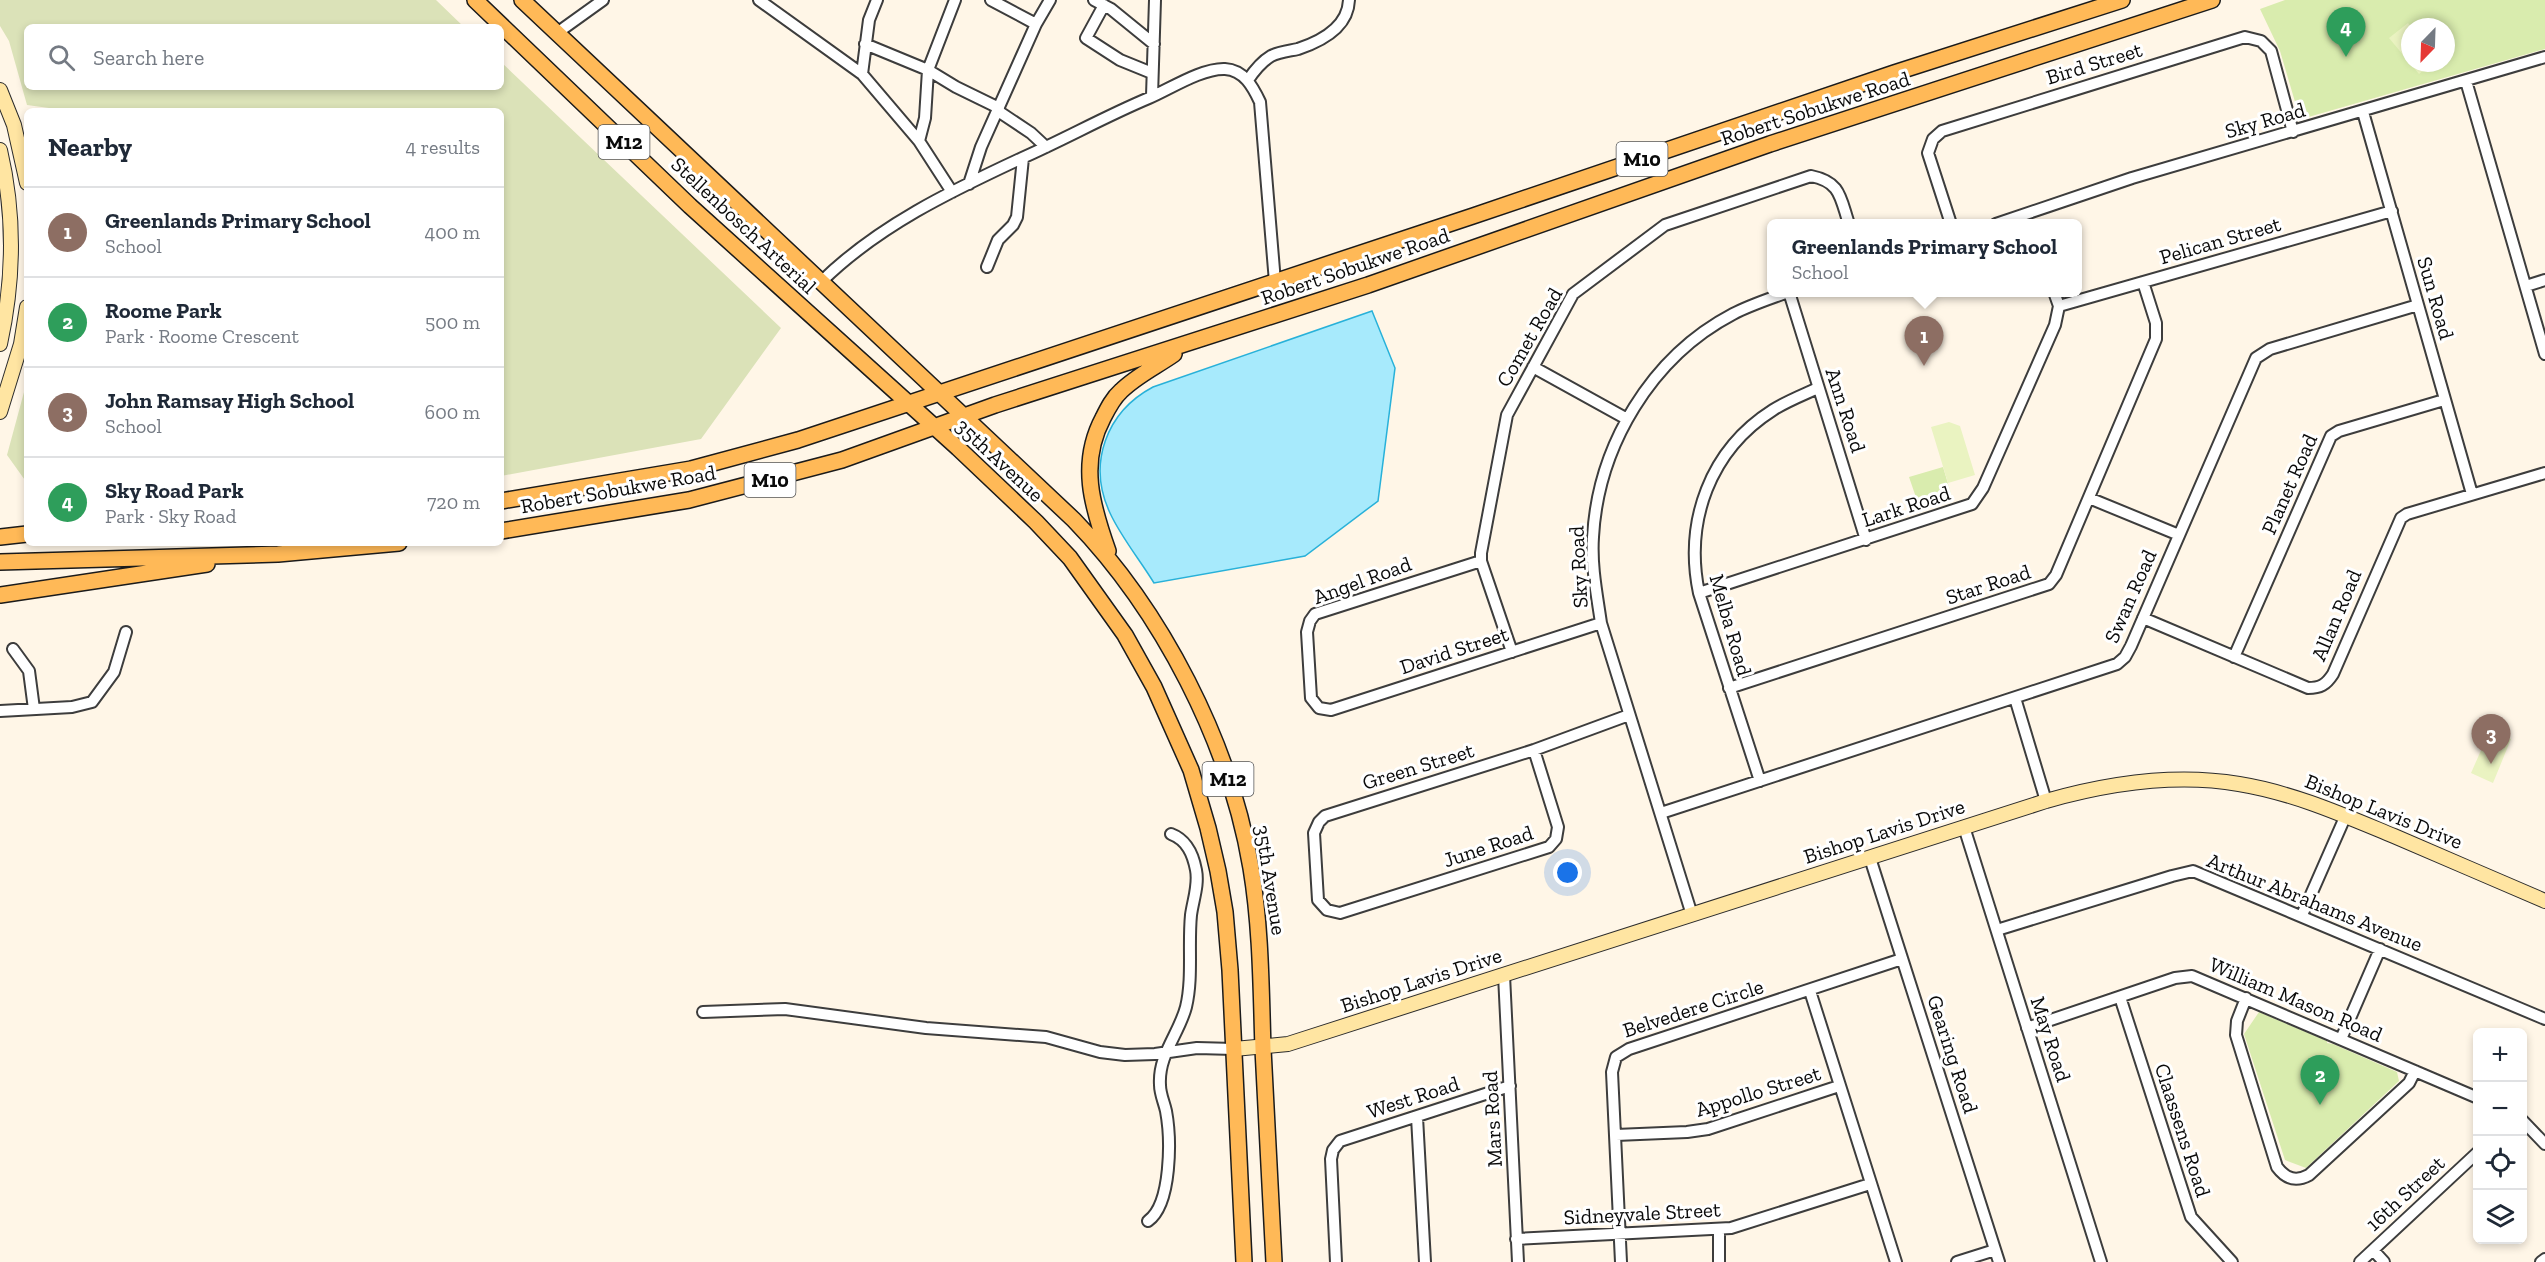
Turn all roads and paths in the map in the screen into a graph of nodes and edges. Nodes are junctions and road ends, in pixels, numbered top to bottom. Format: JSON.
{"nodes":[{"id":1,"x":475,"y":0,"type":"edge"},
{"id":2,"x":522,"y":0,"type":"edge"},
{"id":3,"x":603,"y":0,"type":"edge"},
{"id":4,"x":759,"y":0,"type":"edge"},
{"id":5,"x":864,"y":0,"type":"edge"},
{"id":6,"x":955,"y":0,"type":"edge"},
{"id":7,"x":991,"y":0,"type":"edge"},
{"id":8,"x":1050,"y":0,"type":"edge"},
{"id":9,"x":1155,"y":0,"type":"edge"},
{"id":10,"x":1349,"y":0,"type":"edge"},
{"id":11,"x":2122,"y":0,"type":"edge"},
{"id":12,"x":2212,"y":0,"type":"edge"},
{"id":13,"x":1099,"y":2,"type":"edge"},
{"id":14,"x":876,"y":3,"type":"edge"},
{"id":15,"x":500,"y":24,"type":"edge"},
{"id":16,"x":1036,"y":24,"type":"junction"},
{"id":17,"x":504,"y":28,"type":"edge"},
{"id":18,"x":557,"y":33,"type":"junction"},
{"id":19,"x":865,"y":44,"type":"junction"},
{"id":20,"x":1154,"y":44,"type":"junction"},
{"id":21,"x":2545,"y":57,"type":"edge"},
{"id":22,"x":928,"y":70,"type":"junction"},
{"id":23,"x":1152,"y":73,"type":"junction"},
{"id":24,"x":862,"y":74,"type":"junction"},
{"id":25,"x":1248,"y":80,"type":"junction"},
{"id":26,"x":2466,"y":81,"type":"junction"},
{"id":27,"x":0,"y":90,"type":"edge"},
{"id":28,"x":1152,"y":96,"type":"junction"},
{"id":29,"x":999,"y":110,"type":"junction"},
{"id":30,"x":2363,"y":112,"type":"junction"},
{"id":31,"x":2293,"y":132,"type":"junction"},
{"id":32,"x":919,"y":141,"type":"junction"},
{"id":33,"x":1046,"y":147,"type":"junction"},
{"id":34,"x":0,"y":150,"type":"edge"},
{"id":35,"x":1023,"y":158,"type":"junction"},
{"id":36,"x":24,"y":170,"type":"edge"},
{"id":37,"x":969,"y":184,"type":"junction"},
{"id":38,"x":952,"y":192,"type":"junction"},
{"id":39,"x":2392,"y":211,"type":"junction"},
{"id":40,"x":2030,"y":218,"type":"edge"},
{"id":41,"x":1847,"y":219,"type":"edge"},
{"id":42,"x":1949,"y":219,"type":"edge"},
{"id":43,"x":987,"y":267,"type":"dead end"},
{"id":44,"x":2545,"y":280,"type":"edge"},
{"id":45,"x":822,"y":281,"type":"junction"},
{"id":46,"x":1275,"y":282,"type":"junction"},
{"id":47,"x":2143,"y":282,"type":"junction"},
{"id":48,"x":2526,"y":286,"type":"junction"},
{"id":49,"x":1776,"y":297,"type":"edge"},
{"id":50,"x":1790,"y":297,"type":"edge"},
{"id":51,"x":2056,"y":297,"type":"edge"},
{"id":52,"x":2418,"y":305,"type":"junction"},
{"id":53,"x":2059,"y":306,"type":"junction"},
{"id":54,"x":24,"y":326,"type":"edge"},
{"id":55,"x":0,"y":344,"type":"edge"},
{"id":56,"x":1189,"y":344,"type":"junction"},
{"id":57,"x":2545,"y":354,"type":"edge"},
{"id":58,"x":1533,"y":367,"type":"junction"},
{"id":59,"x":1818,"y":388,"type":"junction"},
{"id":60,"x":939,"y":394,"type":"junction"},
{"id":61,"x":2444,"y":400,"type":"junction"},
{"id":62,"x":908,"y":404,"type":"junction"},
{"id":63,"x":0,"y":412,"type":"edge"},
{"id":64,"x":965,"y":417,"type":"junction"},
{"id":65,"x":1627,"y":419,"type":"junction"},
{"id":66,"x":935,"y":428,"type":"junction"},
{"id":67,"x":2545,"y":473,"type":"edge"},
{"id":68,"x":2472,"y":494,"type":"junction"},
{"id":69,"x":2089,"y":498,"type":"junction"},
{"id":70,"x":504,"y":500,"type":"edge"},
{"id":71,"x":504,"y":531,"type":"edge"},
{"id":72,"x":24,"y":534,"type":"edge"},
{"id":73,"x":2179,"y":535,"type":"junction"},
{"id":74,"x":0,"y":537,"type":"edge"},
{"id":75,"x":1866,"y":540,"type":"junction"},
{"id":76,"x":366,"y":546,"type":"edge"},
{"id":77,"x":278,"y":554,"type":"junction"},
{"id":78,"x":0,"y":561,"type":"edge"},
{"id":79,"x":1481,"y":561,"type":"junction"},
{"id":80,"x":1112,"y":562,"type":"junction"},
{"id":81,"x":1699,"y":593,"type":"junction"},
{"id":82,"x":0,"y":595,"type":"edge"},
{"id":83,"x":2143,"y":618,"type":"junction"},
{"id":84,"x":1601,"y":623,"type":"junction"},
{"id":85,"x":126,"y":632,"type":"dead end"},
{"id":86,"x":13,"y":649,"type":"dead end"},
{"id":87,"x":1512,"y":652,"type":"junction"},
{"id":88,"x":2234,"y":657,"type":"junction"},
{"id":89,"x":1729,"y":688,"type":"junction"},
{"id":90,"x":2014,"y":698,"type":"junction"},
{"id":91,"x":1319,"y":708,"type":"joint"},
{"id":92,"x":34,"y":709,"type":"junction"},
{"id":93,"x":0,"y":711,"type":"edge"},
{"id":94,"x":1629,"y":715,"type":"junction"},
{"id":95,"x":1534,"y":750,"type":"junction"},
{"id":96,"x":1760,"y":781,"type":"junction"},
{"id":97,"x":2046,"y":801,"type":"junction"},
{"id":98,"x":1661,"y":813,"type":"junction"},
{"id":99,"x":2346,"y":815,"type":"junction"},
{"id":100,"x":1964,"y":827,"type":"junction"},
{"id":101,"x":1171,"y":834,"type":"dead end"},
{"id":102,"x":1870,"y":858,"type":"junction"},
{"id":103,"x":2545,"y":901,"type":"edge"},
{"id":104,"x":1340,"y":913,"type":"joint"},
{"id":105,"x":1692,"y":915,"type":"junction"},
{"id":106,"x":2302,"y":915,"type":"junction"},
{"id":107,"x":1997,"y":930,"type":"junction"},
{"id":108,"x":2380,"y":950,"type":"junction"},
{"id":109,"x":1902,"y":959,"type":"junction"},
{"id":110,"x":1504,"y":975,"type":"junction"},
{"id":111,"x":1810,"y":991,"type":"junction"},
{"id":112,"x":2120,"y":997,"type":"junction"},
{"id":113,"x":2246,"y":998,"type":"junction"},
{"id":114,"x":704,"y":1012,"type":"dead end"},
{"id":115,"x":2545,"y":1019,"type":"edge"},
{"id":116,"x":2027,"y":1028,"type":"junction"},
{"id":117,"x":2341,"y":1039,"type":"junction"},
{"id":118,"x":1263,"y":1047,"type":"junction"},
{"id":119,"x":1234,"y":1049,"type":"junction"},
{"id":120,"x":1165,"y":1053,"type":"junction"},
{"id":121,"x":2415,"y":1071,"type":"junction"},
{"id":122,"x":1509,"y":1086,"type":"junction"},
{"id":123,"x":1839,"y":1086,"type":"junction"},
{"id":124,"x":2473,"y":1096,"type":"edge"},
{"id":125,"x":1417,"y":1117,"type":"junction"},
{"id":126,"x":2527,"y":1124,"type":"edge"},
{"id":127,"x":1616,"y":1135,"type":"junction"},
{"id":128,"x":2545,"y":1144,"type":"edge"},
{"id":129,"x":2473,"y":1157,"type":"edge"},
{"id":130,"x":1869,"y":1184,"type":"junction"},
{"id":131,"x":1148,"y":1221,"type":"dead end"},
{"id":132,"x":1719,"y":1230,"type":"junction"},
{"id":133,"x":1620,"y":1232,"type":"junction"},
{"id":134,"x":1516,"y":1239,"type":"junction"},
{"id":135,"x":1995,"y":1250,"type":"junction"},
{"id":136,"x":2373,"y":1250,"type":"junction"},
{"id":137,"x":2545,"y":1259,"type":"edge"},
{"id":138,"x":1244,"y":1262,"type":"edge"},
{"id":139,"x":1274,"y":1262,"type":"edge"},
{"id":140,"x":1336,"y":1262,"type":"edge"},
{"id":141,"x":1425,"y":1262,"type":"edge"},
{"id":142,"x":1518,"y":1262,"type":"edge"},
{"id":143,"x":1621,"y":1262,"type":"edge"},
{"id":144,"x":1719,"y":1262,"type":"edge"},
{"id":145,"x":1896,"y":1262,"type":"edge"},
{"id":146,"x":1957,"y":1262,"type":"edge"},
{"id":147,"x":2000,"y":1262,"type":"edge"},
{"id":148,"x":2101,"y":1262,"type":"edge"},
{"id":149,"x":2232,"y":1262,"type":"edge"},
{"id":150,"x":2360,"y":1262,"type":"edge"},
{"id":151,"x":2384,"y":1262,"type":"edge"},
{"id":152,"x":2541,"y":1262,"type":"edge"}],
"edges":[{"from":1,"to":15,"type":"main road","name":"Stellenbosch Arterial","number":"M12"},
{"from":2,"to":18,"type":"main road","name":"Stellenbosch Arterial","number":"M12"},
{"from":3,"to":18,"type":"street"},
{"from":4,"to":24,"type":"street"},
{"from":5,"to":14,"type":"street"},
{"from":6,"to":22,"type":"street"},
{"from":7,"to":16,"type":"street"},
{"from":8,"to":16,"type":"street"},
{"from":9,"to":20,"type":"street"},
{"from":10,"to":25,"type":"street"},
{"from":11,"to":46,"type":"main road","name":"Robert Sobukwe Road","number":"M10"},
{"from":12,"to":56,"type":"main road","name":"Robert Sobukwe Road","number":"M10"},
{"from":13,"to":20,"type":"street"},
{"from":13,"to":23,"type":"street"},
{"from":14,"to":19,"type":"street"},
{"from":16,"to":29,"type":"street"},
{"from":17,"to":62,"type":"main road","name":"Stellenbosch Arterial","number":"M12"},
{"from":18,"to":45,"type":"main road","name":"Stellenbosch Arterial","number":"M12"},
{"from":19,"to":22,"type":"street"},
{"from":19,"to":24,"type":"street"},
{"from":20,"to":23,"type":"street"},
{"from":21,"to":26,"type":"street","name":"Sky Road"},
{"from":22,"to":29,"type":"street"},
{"from":22,"to":32,"type":"street"},
{"from":23,"to":28,"type":"street"},
{"from":24,"to":32,"type":"street"},
{"from":25,"to":28,"type":"street"},
{"from":25,"to":46,"type":"street"},
{"from":26,"to":30,"type":"street","name":"Sky Road"},
{"from":26,"to":48,"type":"street"},
{"from":27,"to":36,"type":"street"},
{"from":28,"to":33,"type":"street"},
{"from":29,"to":33,"type":"street"},
{"from":29,"to":37,"type":"street"},
{"from":30,"to":31,"type":"street","name":"Sky Road"},
{"from":30,"to":39,"type":"street","name":"Sun Road"},
{"from":31,"to":40,"type":"street","name":"Sky Road"},
{"from":31,"to":42,"type":"street","name":"Bird Street"},
{"from":32,"to":38,"type":"street"},
{"from":33,"to":35,"type":"street"},
{"from":34,"to":55,"type":"street"},
{"from":35,"to":37,"type":"street"},
{"from":35,"to":43,"type":"street"},
{"from":37,"to":38,"type":"street"},
{"from":38,"to":45,"type":"street"},
{"from":39,"to":47,"type":"street","name":"Pelican Street"},
{"from":39,"to":52,"type":"street","name":"Sun Road"},
{"from":41,"to":58,"type":"street","name":"Comet Road"},
{"from":44,"to":48,"type":"street"},
{"from":45,"to":60,"type":"main road","name":"Stellenbosch Arterial","number":"M12"},
{"from":46,"to":60,"type":"main road","name":"Robert Sobukwe Road","number":"M10"},
{"from":47,"to":53,"type":"street","name":"Pelican Street"},
{"from":47,"to":69,"type":"street","name":"Star Road"},
{"from":48,"to":57,"type":"street"},
{"from":49,"to":65,"type":"street","name":"Sky Road"},
{"from":50,"to":59,"type":"street","name":"Ann Road"},
{"from":51,"to":53,"type":"street"},
{"from":52,"to":61,"type":"street","name":"Sun Road"},
{"from":52,"to":73,"type":"street","name":"Swan Road"},
{"from":53,"to":75,"type":"street","name":"Lark Road"},
{"from":54,"to":63,"type":"street"},
{"from":56,"to":64,"type":"main road","name":"Robert Sobukwe Road","number":"M10"},
{"from":56,"to":80,"type":"main road"},
{"from":58,"to":65,"type":"street"},
{"from":58,"to":79,"type":"street","name":"Comet Road"},
{"from":59,"to":75,"type":"street","name":"Ann Road"},
{"from":59,"to":81,"type":"street","name":"Melba Road"},
{"from":60,"to":62,"type":"main road","name":"Robert Sobukwe Road","number":"M10"},
{"from":60,"to":64,"type":"main road","name":"Stellenbosch Arterial","number":"M12"},
{"from":61,"to":68,"type":"street","name":"Sun Road"},
{"from":61,"to":88,"type":"street","name":"Planet Road"},
{"from":62,"to":66,"type":"main road","name":"Stellenbosch Arterial","number":"M12"},
{"from":62,"to":70,"type":"main road","name":"Robert Sobukwe Road","number":"M10"},
{"from":64,"to":66,"type":"main road","name":"Robert Sobukwe Road","number":"M10"},
{"from":64,"to":80,"type":"main road","name":"35th Avenue","number":"M12"},
{"from":65,"to":84,"type":"street","name":"Sky Road"},
{"from":66,"to":71,"type":"main road","name":"Robert Sobukwe Road","number":"M10"},
{"from":66,"to":119,"type":"main road","name":"35th Avenue","number":"M12"},
{"from":67,"to":68,"type":"street","name":"Allan Road"},
{"from":68,"to":88,"type":"street","name":"Allan Road"},
{"from":69,"to":73,"type":"street"},
{"from":69,"to":89,"type":"street","name":"Star Road"},
{"from":72,"to":74,"type":"main road"},
{"from":73,"to":83,"type":"street","name":"Swan Road"},
{"from":75,"to":81,"type":"street","name":"Lark Road"},
{"from":76,"to":77,"type":"main road"},
{"from":77,"to":78,"type":"main road"},
{"from":77,"to":82,"type":"main road"},
{"from":79,"to":87,"type":"street","name":"Comet Road"},
{"from":79,"to":91,"type":"street","name":"Angel Road"},
{"from":80,"to":118,"type":"main road","name":"35th Avenue","number":"M12"},
{"from":81,"to":89,"type":"street","name":"Melba Road"},
{"from":83,"to":88,"type":"street","name":"Allan Road"},
{"from":83,"to":90,"type":"street","name":"Swan Road"},
{"from":84,"to":87,"type":"street","name":"David Street"},
{"from":84,"to":94,"type":"street","name":"Sky Road"},
{"from":85,"to":92,"type":"street"},
{"from":86,"to":92,"type":"street"},
{"from":87,"to":91,"type":"street","name":"David Street"},
{"from":89,"to":96,"type":"street","name":"Melba Road"},
{"from":90,"to":96,"type":"street","name":"Swan Road"},
{"from":90,"to":97,"type":"street"},
{"from":92,"to":93,"type":"street"},
{"from":94,"to":95,"type":"street","name":"Green Street"},
{"from":94,"to":98,"type":"street","name":"Sky Road"},
{"from":95,"to":104,"type":"street","name":"June Road"},
{"from":95,"to":104,"type":"street","name":"Green Street"},
{"from":96,"to":98,"type":"street","name":"Swan Road"},
{"from":97,"to":99,"type":"street","name":"Bishop Lavis Drive"},
{"from":97,"to":100,"type":"street","name":"Bishop Lavis Drive"},
{"from":98,"to":105,"type":"street","name":"Sky Road"},
{"from":99,"to":103,"type":"street","name":"Bishop Lavis Drive"},
{"from":99,"to":106,"type":"street"},
{"from":100,"to":102,"type":"street","name":"Bishop Lavis Drive"},
{"from":100,"to":107,"type":"street","name":"May Road"},
{"from":101,"to":120,"type":"street"},
{"from":102,"to":105,"type":"street","name":"Bishop Lavis Drive"},
{"from":102,"to":109,"type":"street","name":"Gearing Road"},
{"from":105,"to":110,"type":"street","name":"Bishop Lavis Drive"},
{"from":106,"to":107,"type":"street","name":"Arthur Abrahams Avenue"},
{"from":106,"to":108,"type":"street","name":"Arthur Abrahams Avenue"},
{"from":107,"to":116,"type":"street","name":"May Road"},
{"from":108,"to":115,"type":"street","name":"Arthur Abrahams Avenue"},
{"from":108,"to":117,"type":"street"},
{"from":109,"to":111,"type":"street","name":"Belvedere Circle"},
{"from":109,"to":135,"type":"street","name":"Gearing Road"},
{"from":110,"to":118,"type":"street","name":"Bishop Lavis Drive"},
{"from":110,"to":122,"type":"street","name":"Mars Road"},
{"from":111,"to":123,"type":"street"},
{"from":111,"to":127,"type":"street","name":"Belvedere Circle"},
{"from":112,"to":113,"type":"street","name":"William Mason Road"},
{"from":112,"to":116,"type":"street","name":"William Mason Road"},
{"from":112,"to":149,"type":"street","name":"Claassens Road"},
{"from":113,"to":117,"type":"street","name":"William Mason Road"},
{"from":113,"to":121,"type":"street"},
{"from":114,"to":120,"type":"street"},
{"from":116,"to":148,"type":"street","name":"May Road"},
{"from":117,"to":121,"type":"street","name":"William Mason Road"},
{"from":118,"to":119,"type":"street","name":"Bishop Lavis Drive"},
{"from":118,"to":139,"type":"main road","name":"35th Avenue","number":"M12"},
{"from":119,"to":120,"type":"street"},
{"from":119,"to":138,"type":"main road","name":"35th Avenue","number":"M12"},
{"from":120,"to":131,"type":"street"},
{"from":121,"to":124,"type":"street","name":"William Mason Road"},
{"from":122,"to":125,"type":"street","name":"West Road"},
{"from":122,"to":134,"type":"street","name":"Mars Road"},
{"from":123,"to":127,"type":"street","name":"Appollo Street"},
{"from":123,"to":130,"type":"street"},
{"from":125,"to":140,"type":"street","name":"West Road"},
{"from":125,"to":141,"type":"street"},
{"from":126,"to":128,"type":"street"},
{"from":127,"to":133,"type":"street","name":"Belvedere Circle"},
{"from":129,"to":136,"type":"street","name":"16th Street"},
{"from":130,"to":132,"type":"street","name":"Sidneyvale Street"},
{"from":130,"to":145,"type":"street"},
{"from":132,"to":133,"type":"street","name":"Sidneyvale Street"},
{"from":132,"to":144,"type":"street"},
{"from":133,"to":134,"type":"street","name":"Sidneyvale Street"},
{"from":133,"to":143,"type":"street","name":"Belvedere Circle"},
{"from":134,"to":142,"type":"street","name":"Mars Road"},
{"from":135,"to":146,"type":"street"},
{"from":135,"to":147,"type":"street","name":"Gearing Road"},
{"from":136,"to":150,"type":"street","name":"16th Street"},
{"from":136,"to":151,"type":"street"},
{"from":137,"to":152,"type":"street"}]}
